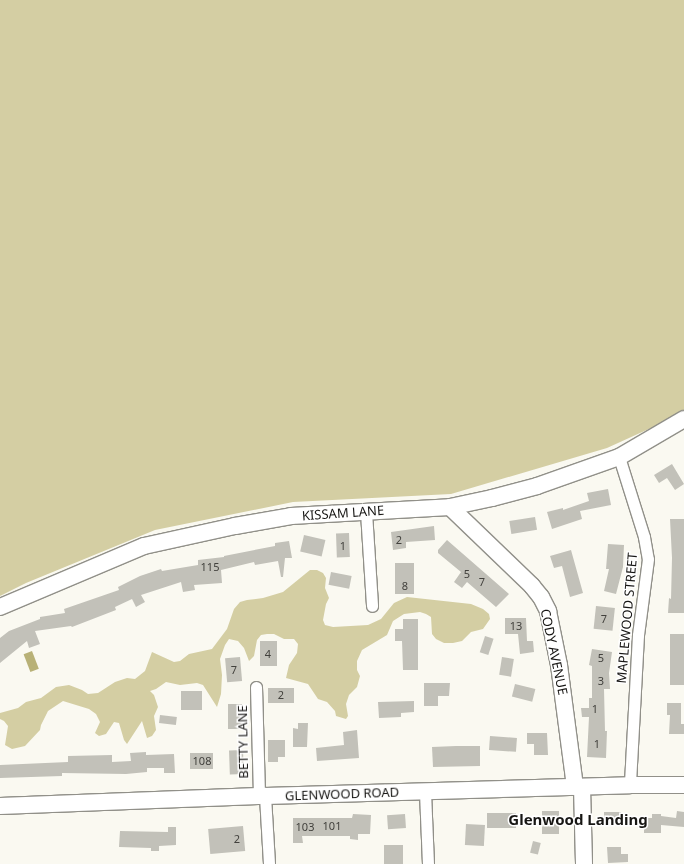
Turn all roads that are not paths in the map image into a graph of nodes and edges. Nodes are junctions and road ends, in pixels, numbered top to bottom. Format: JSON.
{"nodes":[{"id":1,"x":684,"y":419,"type":"edge"},
{"id":2,"x":619,"y":457,"type":"junction"},
{"id":3,"x":450,"y":507,"type":"junction"},
{"id":4,"x":366,"y":512,"type":"junction"},
{"id":5,"x":372,"y":606,"type":"dead end"},
{"id":6,"x":0,"y":607,"type":"edge"},
{"id":7,"x":256,"y":687,"type":"dead end"},
{"id":8,"x":630,"y":785,"type":"junction"},
{"id":9,"x":684,"y":785,"type":"edge"},
{"id":10,"x":579,"y":787,"type":"junction"},
{"id":11,"x":425,"y":792,"type":"junction"},
{"id":12,"x":262,"y":796,"type":"junction"},
{"id":13,"x":0,"y":806,"type":"edge"},
{"id":14,"x":269,"y":864,"type":"edge"},
{"id":15,"x":428,"y":864,"type":"edge"},
{"id":16,"x":584,"y":864,"type":"edge"}],
"edges":[{"from":1,"to":2,"type":"street","name":"KISSAM LANE"},
{"from":2,"to":3,"type":"street","name":"KISSAM LANE"},
{"from":2,"to":8,"type":"street","name":"MAPLEWOOD STREET"},
{"from":3,"to":4,"type":"street","name":"KISSAM LANE"},
{"from":3,"to":10,"type":"street","name":"CODY AVENUE"},
{"from":4,"to":5,"type":"street"},
{"from":4,"to":6,"type":"street","name":"KISSAM LANE"},
{"from":7,"to":12,"type":"street","name":"BETTY LANE"},
{"from":8,"to":9,"type":"street","name":"GLENWOOD ROAD"},
{"from":8,"to":10,"type":"street","name":"GLENWOOD ROAD"},
{"from":10,"to":11,"type":"street","name":"GLENWOOD ROAD"},
{"from":10,"to":16,"type":"street","name":"CODY AVENUE"},
{"from":11,"to":12,"type":"street","name":"GLENWOOD ROAD"},
{"from":11,"to":15,"type":"street"},
{"from":12,"to":13,"type":"street","name":"GLENWOOD ROAD"},
{"from":12,"to":14,"type":"street","name":"BETTY LANE"}]}
